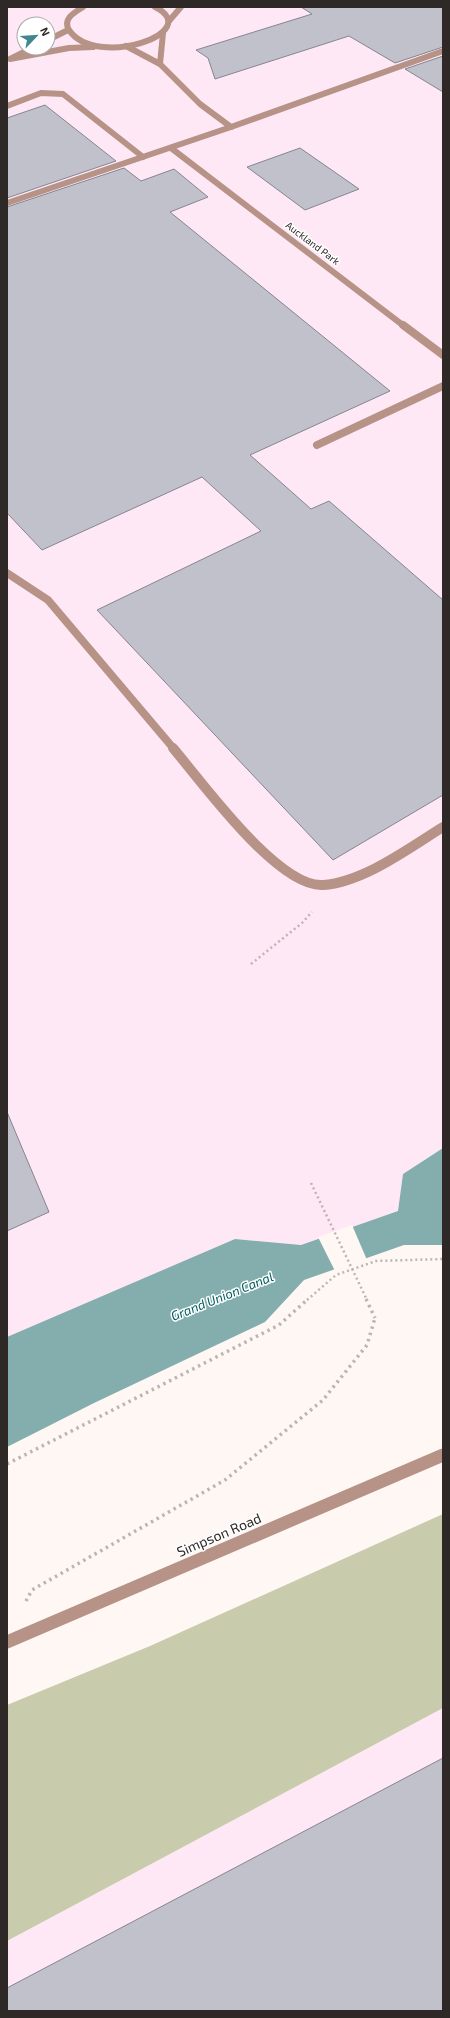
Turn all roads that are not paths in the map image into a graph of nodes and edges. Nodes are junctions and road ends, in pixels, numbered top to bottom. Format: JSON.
{"nodes":[{"id":1,"x":83,"y":7,"type":"edge"},
{"id":2,"x":155,"y":7,"type":"edge"},
{"id":3,"x":181,"y":7,"type":"edge"},
{"id":4,"x":73,"y":10,"type":"edge"},
{"id":5,"x":169,"y":21,"type":"junction"},
{"id":6,"x":68,"y":30,"type":"junction"},
{"id":7,"x":163,"y":33,"type":"junction"},
{"id":8,"x":56,"y":36,"type":"edge"},
{"id":9,"x":105,"y":46,"type":"junction"},
{"id":10,"x":126,"y":46,"type":"junction"},
{"id":11,"x":443,"y":51,"type":"edge"},
{"id":12,"x":9,"y":60,"type":"edge"},
{"id":13,"x":160,"y":64,"type":"junction"},
{"id":14,"x":7,"y":106,"type":"edge"},
{"id":15,"x":231,"y":127,"type":"junction"},
{"id":16,"x":171,"y":148,"type":"junction"},
{"id":17,"x":143,"y":157,"type":"junction"},
{"id":18,"x":7,"y":203,"type":"edge"},
{"id":19,"x":443,"y":355,"type":"edge"},
{"id":20,"x":443,"y":386,"type":"edge"},
{"id":21,"x":317,"y":445,"type":"dead end"},
{"id":22,"x":7,"y":573,"type":"edge"},
{"id":23,"x":443,"y":827,"type":"edge"},
{"id":24,"x":443,"y":1455,"type":"edge"},
{"id":25,"x":7,"y":1642,"type":"edge"}],
"edges":[{"from":1,"to":4,"type":"street"},
{"from":2,"to":5,"type":"street"},
{"from":3,"to":5,"type":"street"},
{"from":4,"to":6,"type":"street"},
{"from":5,"to":7,"type":"street"},
{"from":6,"to":8,"type":"street"},
{"from":6,"to":9,"type":"street"},
{"from":7,"to":10,"type":"street"},
{"from":7,"to":13,"type":"street"},
{"from":9,"to":10,"type":"street"},
{"from":9,"to":12,"type":"street"},
{"from":10,"to":13,"type":"street"},
{"from":11,"to":15,"type":"street"},
{"from":13,"to":15,"type":"street"},
{"from":14,"to":17,"type":"street"},
{"from":15,"to":16,"type":"street"},
{"from":16,"to":17,"type":"street"},
{"from":16,"to":19,"type":"street","name":"Auckland Park"},
{"from":17,"to":18,"type":"street"},
{"from":20,"to":21,"type":"street"},
{"from":22,"to":23,"type":"street"},
{"from":24,"to":25,"type":"street","name":"Simpson Road"}]}
